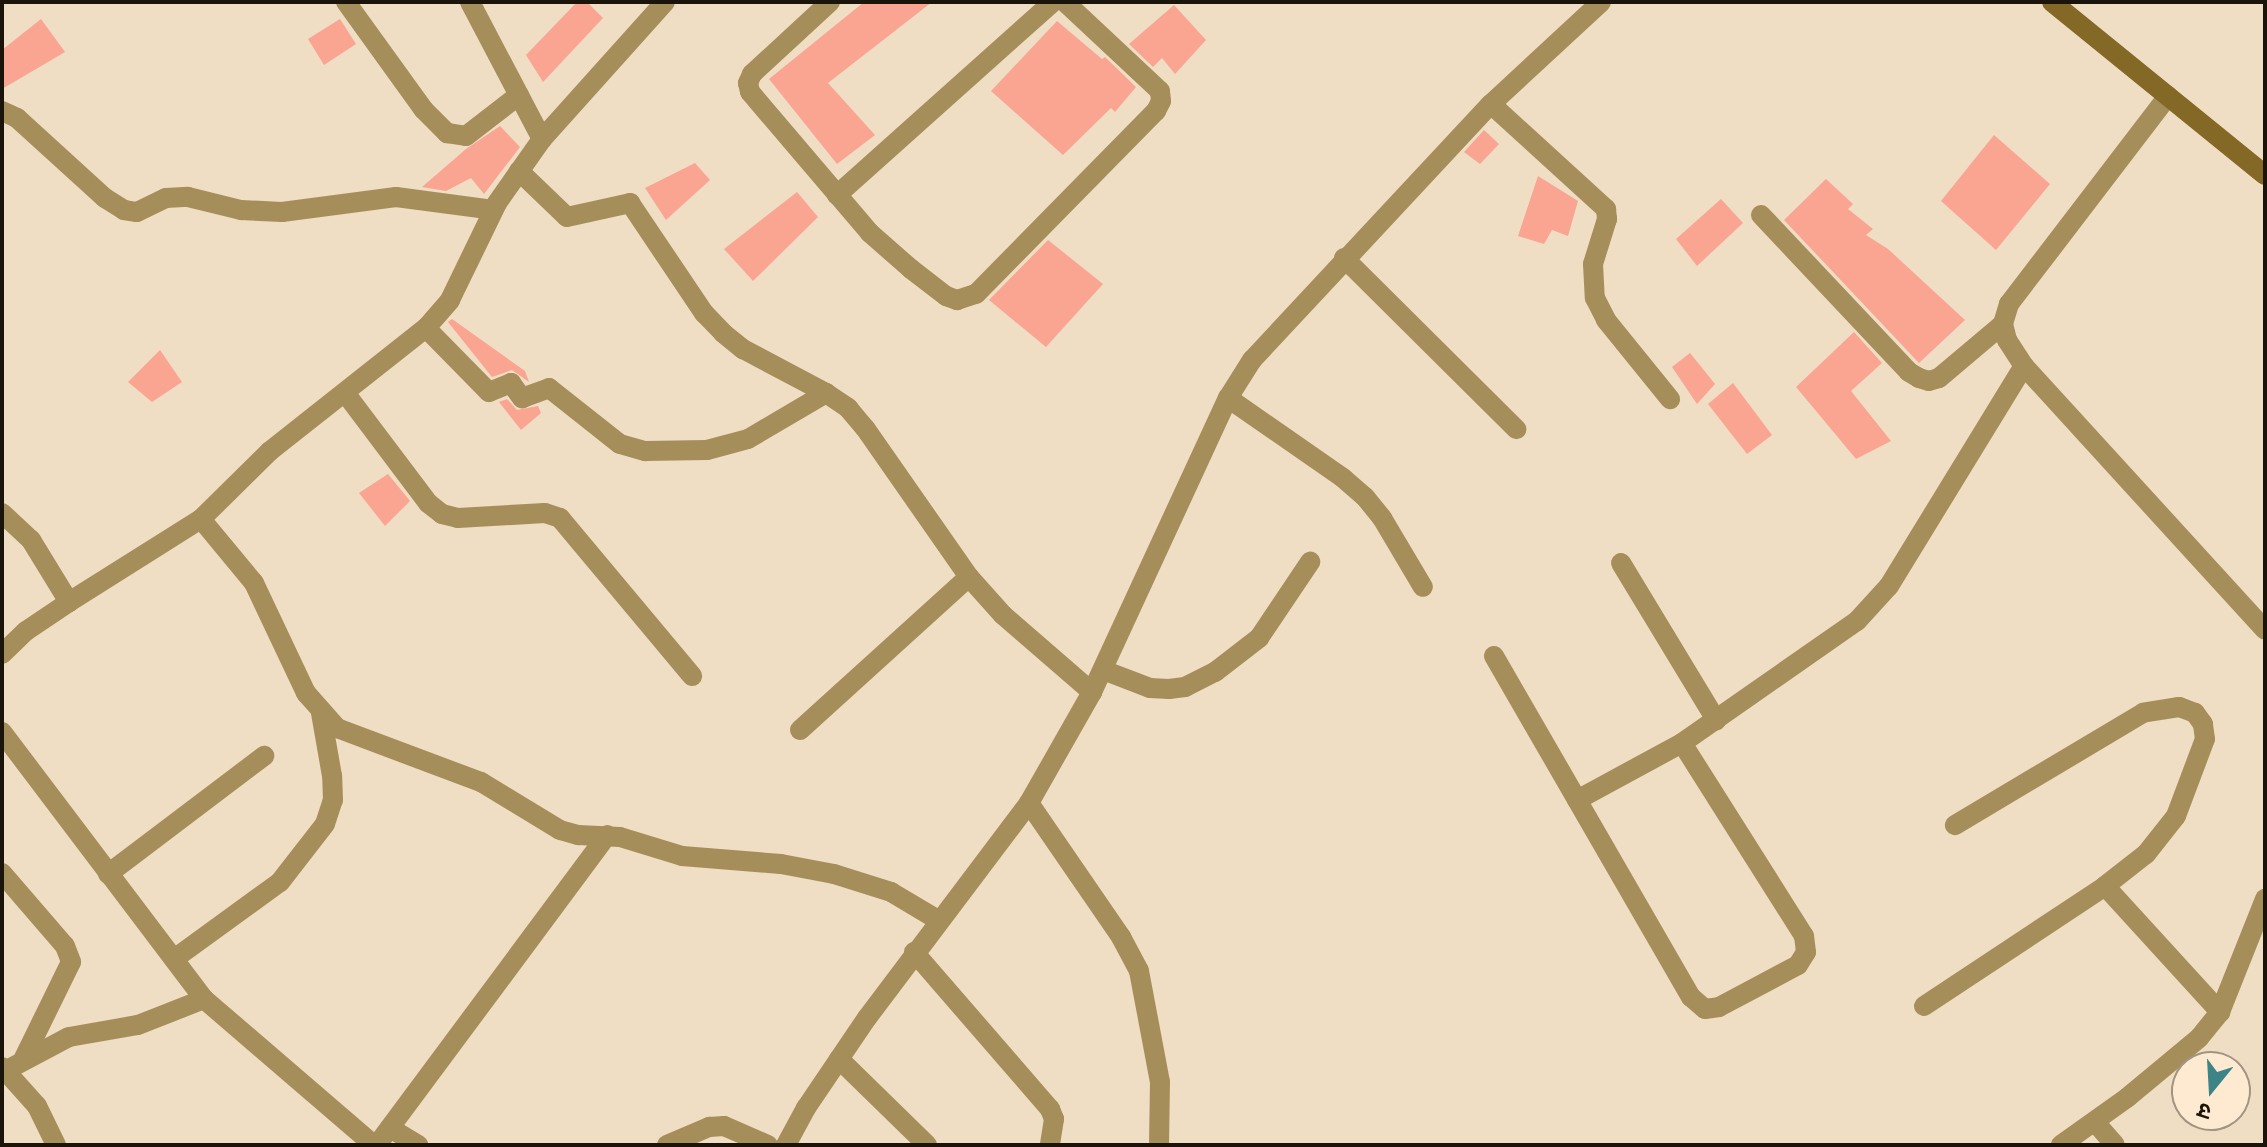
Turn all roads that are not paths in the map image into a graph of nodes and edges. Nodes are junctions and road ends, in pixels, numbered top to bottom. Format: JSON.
{"nodes":[{"id":1,"x":346,"y":2,"type":"edge"},
{"id":2,"x":470,"y":2,"type":"edge"},
{"id":3,"x":665,"y":2,"type":"edge"},
{"id":4,"x":830,"y":2,"type":"edge"},
{"id":5,"x":1053,"y":2,"type":"edge"},
{"id":6,"x":1065,"y":2,"type":"edge"},
{"id":7,"x":1601,"y":2,"type":"edge"},
{"id":8,"x":2052,"y":2,"type":"edge"},
{"id":9,"x":519,"y":95,"type":"junction"},
{"id":10,"x":2168,"y":96,"type":"junction"},
{"id":11,"x":1491,"y":104,"type":"junction"},
{"id":12,"x":2,"y":111,"type":"edge"},
{"id":13,"x":542,"y":139,"type":"junction"},
{"id":14,"x":519,"y":171,"type":"junction"},
{"id":15,"x":2265,"y":175,"type":"edge"},
{"id":16,"x":837,"y":195,"type":"junction"},
{"id":17,"x":493,"y":210,"type":"junction"},
{"id":18,"x":1761,"y":215,"type":"dead end"},
{"id":19,"x":1344,"y":258,"type":"junction"},
{"id":20,"x":2003,"y":324,"type":"junction"},
{"id":21,"x":426,"y":328,"type":"junction"},
{"id":22,"x":2024,"y":366,"type":"junction"},
{"id":23,"x":826,"y":393,"type":"junction"},
{"id":24,"x":346,"y":394,"type":"junction"},
{"id":25,"x":1228,"y":398,"type":"junction"},
{"id":26,"x":1670,"y":399,"type":"dead end"},
{"id":27,"x":1516,"y":429,"type":"dead end"},
{"id":28,"x":2,"y":513,"type":"edge"},
{"id":29,"x":201,"y":519,"type":"junction"},
{"id":30,"x":1310,"y":562,"type":"dead end"},
{"id":31,"x":1621,"y":563,"type":"dead end"},
{"id":32,"x":969,"y":577,"type":"junction"},
{"id":33,"x":1423,"y":587,"type":"dead end"},
{"id":34,"x":69,"y":602,"type":"junction"},
{"id":35,"x":2265,"y":630,"type":"edge"},
{"id":36,"x":2,"y":654,"type":"edge"},
{"id":37,"x":1494,"y":656,"type":"dead end"},
{"id":38,"x":1103,"y":670,"type":"junction"},
{"id":39,"x":692,"y":676,"type":"dead end"},
{"id":40,"x":1092,"y":692,"type":"junction"},
{"id":41,"x":321,"y":713,"type":"junction"},
{"id":42,"x":1716,"y":720,"type":"junction"},
{"id":43,"x":800,"y":730,"type":"dead end"},
{"id":44,"x":2,"y":732,"type":"edge"},
{"id":45,"x":1682,"y":743,"type":"junction"},
{"id":46,"x":264,"y":756,"type":"dead end"},
{"id":47,"x":1577,"y":800,"type":"junction"},
{"id":48,"x":1029,"y":803,"type":"junction"},
{"id":49,"x":1955,"y":825,"type":"dead end"},
{"id":50,"x":607,"y":835,"type":"junction"},
{"id":51,"x":2,"y":873,"type":"edge"},
{"id":52,"x":108,"y":874,"type":"junction"},
{"id":53,"x":2105,"y":886,"type":"junction"},
{"id":54,"x":2265,"y":899,"type":"edge"},
{"id":55,"x":938,"y":920,"type":"junction"},
{"id":56,"x":914,"y":952,"type":"junction"},
{"id":57,"x":174,"y":959,"type":"junction"},
{"id":58,"x":204,"y":999,"type":"junction"},
{"id":59,"x":1924,"y":1006,"type":"dead end"},
{"id":60,"x":2220,"y":1012,"type":"junction"},
{"id":61,"x":839,"y":1059,"type":"junction"},
{"id":62,"x":10,"y":1066,"type":"edge"},
{"id":63,"x":2095,"y":1122,"type":"junction"},
{"id":64,"x":390,"y":1128,"type":"junction"},
{"id":65,"x":56,"y":1145,"type":"edge"},
{"id":66,"x":375,"y":1145,"type":"edge"},
{"id":67,"x":418,"y":1145,"type":"edge"},
{"id":68,"x":667,"y":1145,"type":"edge"},
{"id":69,"x":768,"y":1145,"type":"edge"},
{"id":70,"x":786,"y":1145,"type":"edge"},
{"id":71,"x":927,"y":1145,"type":"edge"},
{"id":72,"x":1050,"y":1145,"type":"edge"},
{"id":73,"x":1159,"y":1145,"type":"edge"},
{"id":74,"x":2061,"y":1145,"type":"edge"},
{"id":75,"x":2115,"y":1145,"type":"edge"}],
"edges":[{"from":1,"to":9,"type":"street"},
{"from":2,"to":9,"type":"street"},
{"from":3,"to":13,"type":"street"},
{"from":4,"to":16,"type":"street"},
{"from":5,"to":16,"type":"street"},
{"from":6,"to":16,"type":"street"},
{"from":7,"to":11,"type":"street"},
{"from":8,"to":10,"type":"main road"},
{"from":9,"to":13,"type":"street"},
{"from":10,"to":15,"type":"main road"},
{"from":10,"to":20,"type":"street"},
{"from":11,"to":19,"type":"street"},
{"from":11,"to":26,"type":"street"},
{"from":12,"to":17,"type":"street"},
{"from":13,"to":14,"type":"street"},
{"from":14,"to":17,"type":"street"},
{"from":14,"to":23,"type":"street"},
{"from":17,"to":21,"type":"street"},
{"from":18,"to":20,"type":"street"},
{"from":19,"to":25,"type":"street"},
{"from":19,"to":27,"type":"street"},
{"from":20,"to":22,"type":"street"},
{"from":21,"to":23,"type":"street"},
{"from":21,"to":24,"type":"street"},
{"from":22,"to":35,"type":"street"},
{"from":22,"to":42,"type":"street"},
{"from":23,"to":32,"type":"street"},
{"from":24,"to":29,"type":"street"},
{"from":24,"to":39,"type":"street"},
{"from":25,"to":33,"type":"street"},
{"from":25,"to":38,"type":"street"},
{"from":28,"to":34,"type":"street"},
{"from":29,"to":34,"type":"street"},
{"from":29,"to":41,"type":"street"},
{"from":30,"to":38,"type":"street"},
{"from":31,"to":42,"type":"street"},
{"from":32,"to":40,"type":"street"},
{"from":32,"to":43,"type":"street"},
{"from":34,"to":36,"type":"street"},
{"from":37,"to":47,"type":"street"},
{"from":38,"to":40,"type":"street"},
{"from":40,"to":48,"type":"street"},
{"from":41,"to":50,"type":"street"},
{"from":41,"to":57,"type":"street"},
{"from":42,"to":45,"type":"street"},
{"from":44,"to":52,"type":"street"},
{"from":45,"to":47,"type":"street"},
{"from":45,"to":47,"type":"street"},
{"from":46,"to":52,"type":"street"},
{"from":48,"to":55,"type":"street"},
{"from":48,"to":73,"type":"street"},
{"from":49,"to":53,"type":"street"},
{"from":50,"to":55,"type":"street"},
{"from":50,"to":64,"type":"street"},
{"from":51,"to":62,"type":"street"},
{"from":52,"to":57,"type":"street"},
{"from":53,"to":59,"type":"street"},
{"from":53,"to":60,"type":"street"},
{"from":54,"to":60,"type":"street"},
{"from":55,"to":56,"type":"street"},
{"from":56,"to":61,"type":"street"},
{"from":56,"to":72,"type":"street"},
{"from":57,"to":58,"type":"street"},
{"from":58,"to":62,"type":"street"},
{"from":58,"to":66,"type":"street"},
{"from":60,"to":63,"type":"street"},
{"from":61,"to":70,"type":"street"},
{"from":61,"to":71,"type":"street"},
{"from":62,"to":65,"type":"street"},
{"from":63,"to":74,"type":"street"},
{"from":63,"to":75,"type":"street"},
{"from":64,"to":66,"type":"street"},
{"from":64,"to":67,"type":"street"},
{"from":68,"to":69,"type":"street"}]}
